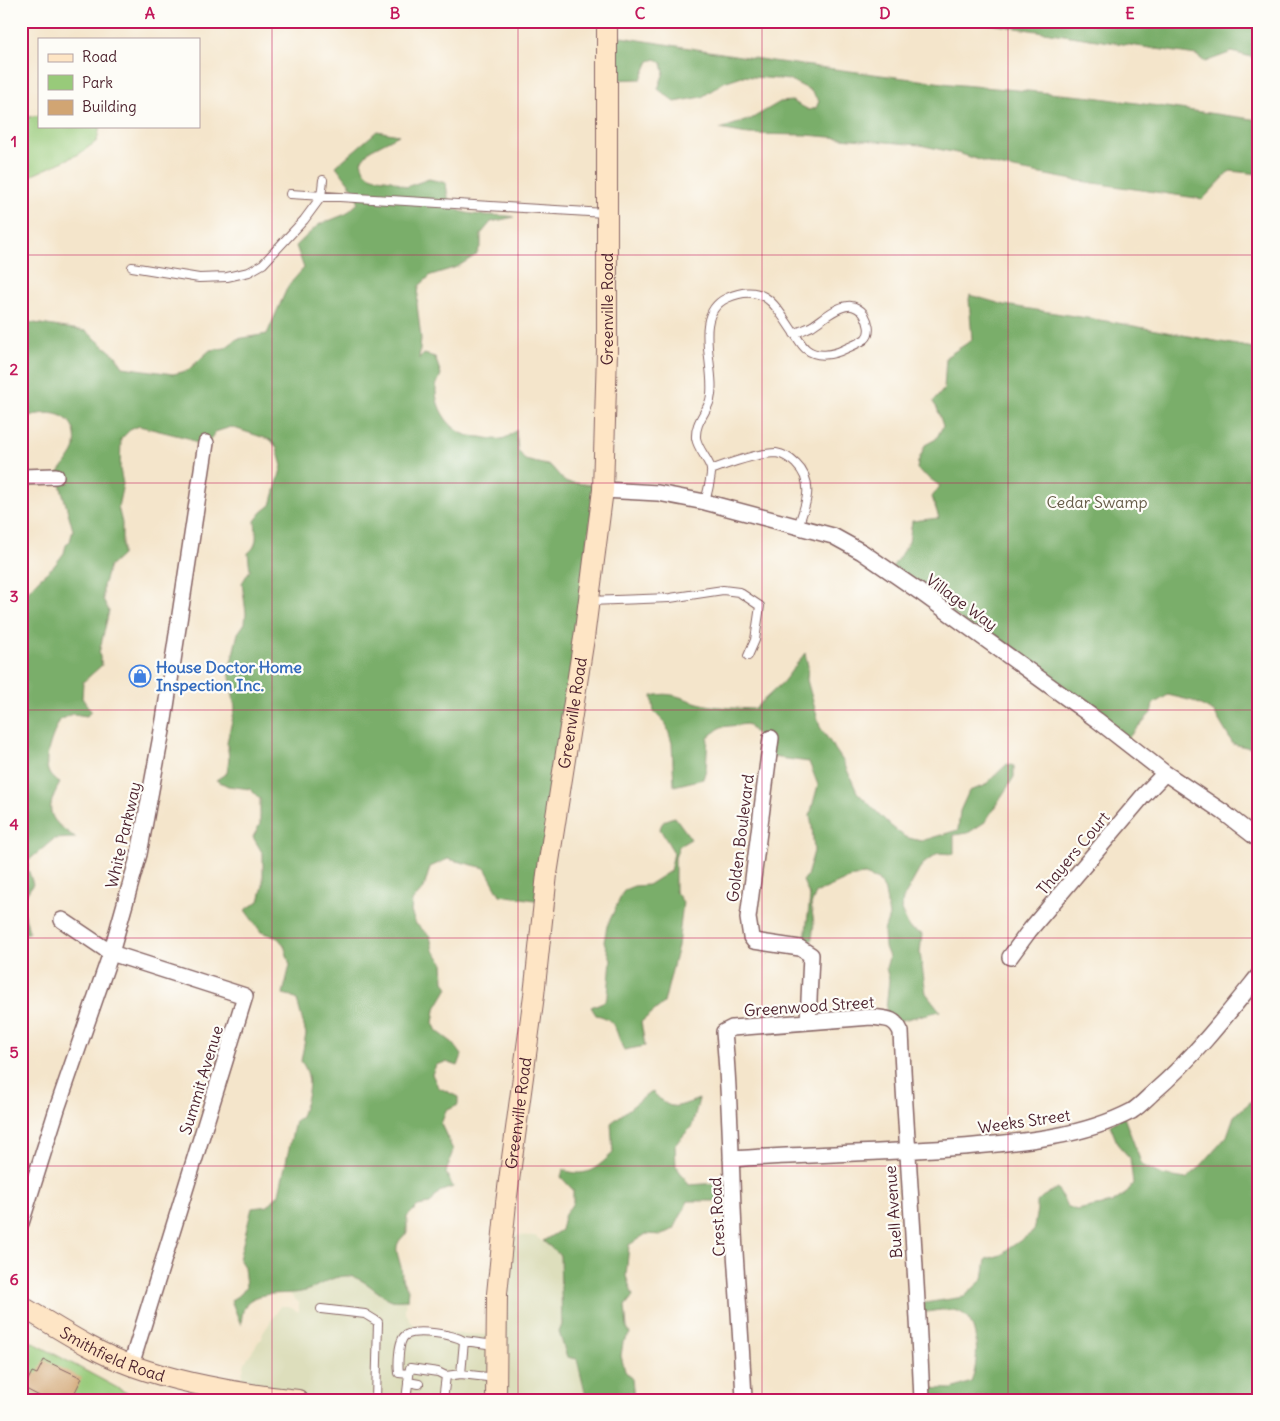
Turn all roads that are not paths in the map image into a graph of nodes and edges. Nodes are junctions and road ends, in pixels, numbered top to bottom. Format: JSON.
{"nodes":[{"id":1,"x":607,"y":21,"type":"edge"},
{"id":2,"x":323,"y":180,"type":"dead end"},
{"id":3,"x":290,"y":194,"type":"dead end"},
{"id":4,"x":320,"y":197,"type":"junction"},
{"id":5,"x":607,"y":213,"type":"junction"},
{"id":6,"x":132,"y":267,"type":"dead end"},
{"id":7,"x":794,"y":334,"type":"junction"},
{"id":8,"x":206,"y":443,"type":"dead end"},
{"id":9,"x":711,"y":470,"type":"junction"},
{"id":10,"x":56,"y":476,"type":"dead end"},
{"id":11,"x":21,"y":477,"type":"edge"},
{"id":12,"x":603,"y":490,"type":"junction"},
{"id":13,"x":705,"y":502,"type":"junction"},
{"id":14,"x":798,"y":526,"type":"junction"},
{"id":15,"x":589,"y":601,"type":"junction"},
{"id":16,"x":748,"y":656,"type":"dead end"},
{"id":17,"x":771,"y":738,"type":"dead end"},
{"id":18,"x":1165,"y":773,"type":"junction"},
{"id":19,"x":1259,"y":840,"type":"edge"},
{"id":20,"x":62,"y":920,"type":"dead end"},
{"id":21,"x":111,"y":953,"type":"junction"},
{"id":22,"x":1010,"y":958,"type":"dead end"},
{"id":23,"x":1259,"y":975,"type":"edge"},
{"id":24,"x":808,"y":1022,"type":"junction"},
{"id":25,"x":897,"y":1023,"type":"joint"},
{"id":26,"x":724,"y":1032,"type":"joint"},
{"id":27,"x":906,"y":1151,"type":"junction"},
{"id":28,"x":732,"y":1159,"type":"junction"},
{"id":29,"x":21,"y":1223,"type":"edge"},
{"id":30,"x":21,"y":1306,"type":"edge"},
{"id":31,"x":321,"y":1309,"type":"dead end"},
{"id":32,"x":464,"y":1341,"type":"junction"},
{"id":33,"x":497,"y":1345,"type":"junction"},
{"id":34,"x":131,"y":1365,"type":"junction"},
{"id":35,"x":461,"y":1374,"type":"junction"},
{"id":36,"x":446,"y":1376,"type":"junction"},
{"id":37,"x":409,"y":1378,"type":"junction"},
{"id":38,"x":496,"y":1378,"type":"junction"},
{"id":39,"x":419,"y":1384,"type":"dead end"},
{"id":40,"x":406,"y":1398,"type":"edge"},
{"id":41,"x":298,"y":1400,"type":"edge"},
{"id":42,"x":376,"y":1400,"type":"edge"},
{"id":43,"x":428,"y":1400,"type":"edge"},
{"id":44,"x":443,"y":1400,"type":"edge"},
{"id":45,"x":496,"y":1400,"type":"edge"},
{"id":46,"x":744,"y":1400,"type":"edge"},
{"id":47,"x":922,"y":1400,"type":"edge"}],
"edges":[{"from":1,"to":5,"type":"main road","name":"Greenville Road"},
{"from":2,"to":4,"type":"lane"},
{"from":3,"to":4,"type":"lane"},
{"from":4,"to":5,"type":"lane"},
{"from":4,"to":6,"type":"lane"},
{"from":5,"to":12,"type":"main road","name":"Greenville Road"},
{"from":7,"to":7,"type":"lane"},
{"from":7,"to":9,"type":"lane"},
{"from":8,"to":21,"type":"street","name":"White Parkway"},
{"from":9,"to":13,"type":"lane"},
{"from":9,"to":14,"type":"lane"},
{"from":10,"to":11,"type":"street"},
{"from":12,"to":13,"type":"street","name":"Village Way"},
{"from":12,"to":15,"type":"main road","name":"Greenville Road"},
{"from":13,"to":14,"type":"street","name":"Village Way"},
{"from":14,"to":18,"type":"street","name":"Village Way"},
{"from":15,"to":16,"type":"lane"},
{"from":15,"to":33,"type":"main road","name":"Greenville Road"},
{"from":17,"to":24,"type":"street","name":"Golden Boulevard"},
{"from":18,"to":19,"type":"street","name":"Village Way"},
{"from":18,"to":22,"type":"street","name":"Thayers Court"},
{"from":20,"to":21,"type":"street","name":"Summit Avenue"},
{"from":21,"to":29,"type":"street","name":"White Parkway"},
{"from":21,"to":34,"type":"street","name":"Summit Avenue"},
{"from":23,"to":27,"type":"street","name":"Weeks Street"},
{"from":24,"to":25,"type":"street","name":"Greenwood Street"},
{"from":24,"to":26,"type":"street","name":"Greenwood Street"},
{"from":25,"to":27,"type":"street","name":"Buell Avenue"},
{"from":26,"to":28,"type":"street","name":"Crest Road"},
{"from":27,"to":28,"type":"street","name":"Weeks Street"},
{"from":27,"to":47,"type":"street","name":"Buell Avenue"},
{"from":28,"to":46,"type":"street","name":"Crest Road"},
{"from":30,"to":34,"type":"main road","name":"Smithfield Road"},
{"from":31,"to":42,"type":"lane"},
{"from":32,"to":33,"type":"lane"},
{"from":32,"to":35,"type":"lane"},
{"from":32,"to":37,"type":"lane"},
{"from":33,"to":38,"type":"main road","name":"Greenville Road"},
{"from":34,"to":41,"type":"main road","name":"Smithfield Road"},
{"from":35,"to":36,"type":"lane"},
{"from":35,"to":38,"type":"lane"},
{"from":36,"to":37,"type":"lane"},
{"from":36,"to":44,"type":"lane"},
{"from":37,"to":39,"type":"lane"},
{"from":37,"to":40,"type":"lane"},
{"from":38,"to":45,"type":"main road","name":"Greenville Road"},
{"from":40,"to":43,"type":"lane"}]}
